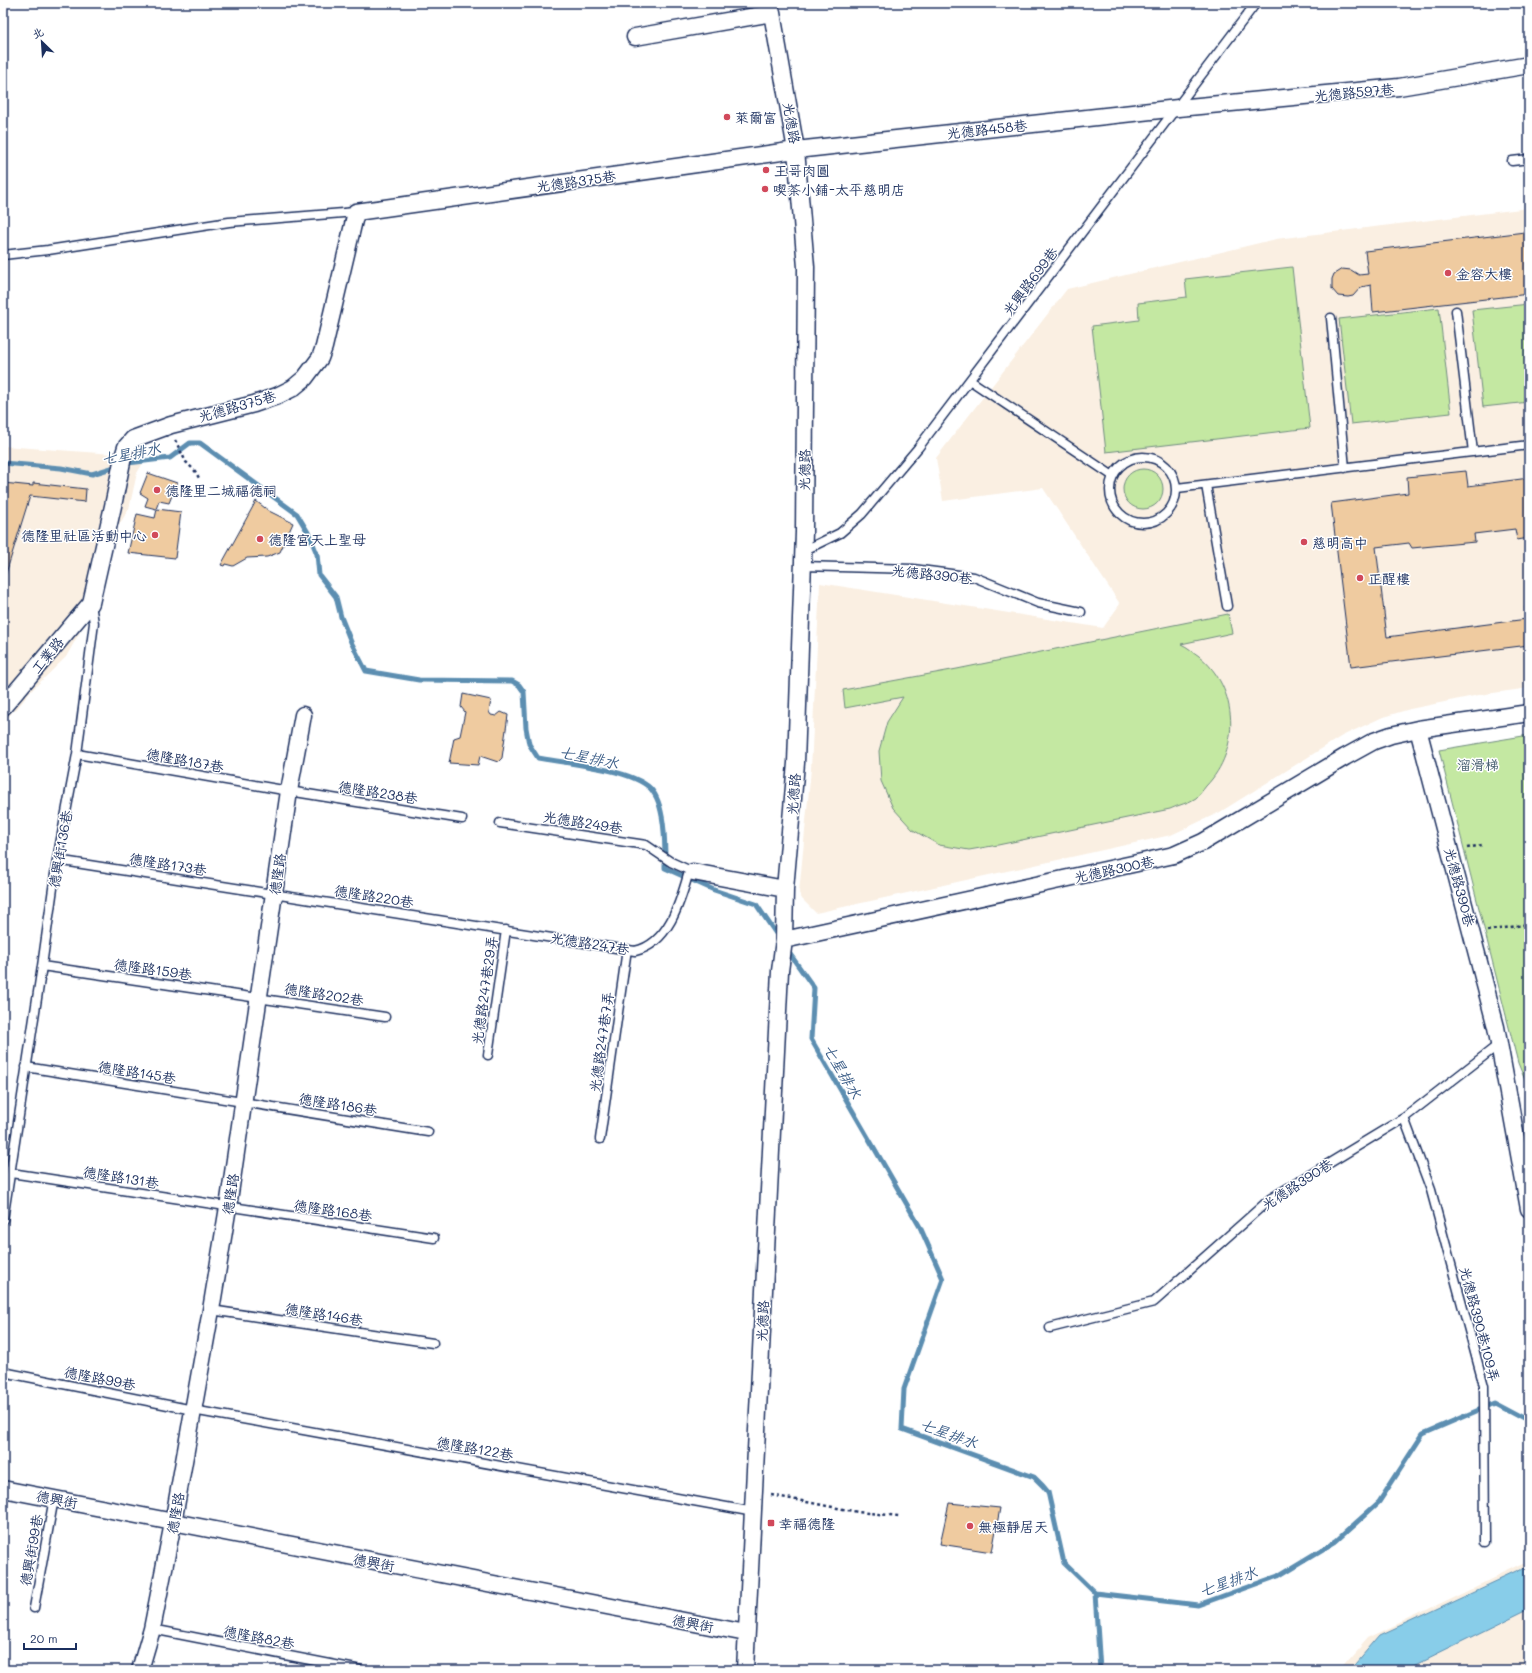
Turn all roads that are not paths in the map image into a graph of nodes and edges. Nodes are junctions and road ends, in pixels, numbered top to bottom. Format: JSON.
{"nodes":[{"id":1,"x":1256,"y":3,"type":"edge"},
{"id":2,"x":771,"y":8,"type":"edge"},
{"id":3,"x":635,"y":37,"type":"dead end"},
{"id":4,"x":1529,"y":65,"type":"edge"},
{"id":5,"x":1178,"y":108,"type":"junction"},
{"id":6,"x":796,"y":150,"type":"junction"},
{"id":7,"x":1529,"y":159,"type":"edge"},
{"id":8,"x":1512,"y":161,"type":"dead end"},
{"id":9,"x":356,"y":212,"type":"junction"},
{"id":10,"x":3,"y":255,"type":"edge"},
{"id":11,"x":1456,"y":311,"type":"dead end"},
{"id":12,"x":1331,"y":318,"type":"dead end"},
{"id":13,"x":971,"y":381,"type":"junction"},
{"id":14,"x":1529,"y":445,"type":"edge"},
{"id":15,"x":1473,"y":452,"type":"junction"},
{"id":16,"x":1345,"y":468,"type":"junction"},
{"id":17,"x":1113,"y":476,"type":"junction"},
{"id":18,"x":119,"y":478,"type":"joint"},
{"id":19,"x":1206,"y":485,"type":"junction"},
{"id":20,"x":1177,"y":488,"type":"junction"},
{"id":21,"x":802,"y":559,"type":"junction"},
{"id":22,"x":91,"y":603,"type":"junction"},
{"id":23,"x":1227,"y":606,"type":"dead end"},
{"id":24,"x":1081,"y":612,"type":"dead end"},
{"id":25,"x":3,"y":707,"type":"edge"},
{"id":26,"x":1529,"y":713,"type":"edge"},
{"id":27,"x":303,"y":715,"type":"dead end"},
{"id":28,"x":1418,"y":729,"type":"junction"},
{"id":29,"x":77,"y":754,"type":"junction"},
{"id":30,"x":290,"y":791,"type":"junction"},
{"id":31,"x":462,"y":819,"type":"dead end"},
{"id":32,"x":500,"y":823,"type":"dead end"},
{"id":33,"x":57,"y":860,"type":"junction"},
{"id":34,"x":690,"y":873,"type":"junction"},
{"id":35,"x":785,"y":889,"type":"junction"},
{"id":36,"x":275,"y":894,"type":"junction"},
{"id":37,"x":469,"y":925,"type":"joint"},
{"id":38,"x":506,"y":930,"type":"junction"},
{"id":39,"x":784,"y":940,"type":"junction"},
{"id":40,"x":627,"y":949,"type":"junction"},
{"id":41,"x":42,"y":966,"type":"junction"},
{"id":42,"x":259,"y":997,"type":"junction"},
{"id":43,"x":385,"y":1016,"type":"dead end"},
{"id":44,"x":1498,"y":1045,"type":"junction"},
{"id":45,"x":488,"y":1054,"type":"dead end"},
{"id":46,"x":26,"y":1067,"type":"junction"},
{"id":47,"x":244,"y":1102,"type":"junction"},
{"id":48,"x":1404,"y":1118,"type":"junction"},
{"id":49,"x":428,"y":1132,"type":"dead end"},
{"id":50,"x":600,"y":1139,"type":"dead end"},
{"id":51,"x":11,"y":1173,"type":"junction"},
{"id":52,"x":228,"y":1207,"type":"junction"},
{"id":53,"x":1529,"y":1209,"type":"edge"},
{"id":54,"x":3,"y":1220,"type":"edge"},
{"id":55,"x":434,"y":1238,"type":"dead end"},
{"id":56,"x":210,"y":1310,"type":"junction"},
{"id":57,"x":1050,"y":1328,"type":"dead end"},
{"id":58,"x":433,"y":1343,"type":"dead end"},
{"id":59,"x":3,"y":1372,"type":"edge"},
{"id":60,"x":193,"y":1410,"type":"junction"},
{"id":61,"x":3,"y":1489,"type":"edge"},
{"id":62,"x":54,"y":1498,"type":"junction"},
{"id":63,"x":754,"y":1512,"type":"junction"},
{"id":64,"x":173,"y":1523,"type":"junction"},
{"id":65,"x":1485,"y":1544,"type":"dead end"},
{"id":66,"x":34,"y":1608,"type":"dead end"},
{"id":67,"x":152,"y":1629,"type":"junction"},
{"id":68,"x":746,"y":1634,"type":"junction"},
{"id":69,"x":140,"y":1670,"type":"edge"},
{"id":70,"x":361,"y":1670,"type":"edge"},
{"id":71,"x":745,"y":1670,"type":"edge"}],
"edges":[{"from":1,"to":5,"type":"lane","name":"光興路699巷"},
{"from":2,"to":3,"type":"street"},
{"from":2,"to":6,"type":"street","name":"光德路"},
{"from":4,"to":5,"type":"street","name":"光德路597巷"},
{"from":5,"to":6,"type":"street","name":"光德路458巷"},
{"from":5,"to":13,"type":"lane","name":"光興路699巷"},
{"from":6,"to":9,"type":"street","name":"光德路375巷"},
{"from":6,"to":21,"type":"street","name":"光德路"},
{"from":7,"to":8,"type":"lane"},
{"from":9,"to":10,"type":"lane","name":"光德路375巷"},
{"from":9,"to":18,"type":"street","name":"光德路375巷"},
{"from":11,"to":15,"type":"lane"},
{"from":12,"to":16,"type":"lane"},
{"from":13,"to":17,"type":"lane"},
{"from":13,"to":21,"type":"lane","name":"光興路699巷"},
{"from":14,"to":15,"type":"lane"},
{"from":15,"to":16,"type":"lane"},
{"from":16,"to":19,"type":"lane"},
{"from":17,"to":20,"type":"lane"},
{"from":17,"to":20,"type":"lane"},
{"from":18,"to":22,"type":"street","name":"德興街136巷"},
{"from":19,"to":20,"type":"lane"},
{"from":19,"to":23,"type":"lane"},
{"from":21,"to":24,"type":"lane","name":"光德路390巷"},
{"from":21,"to":35,"type":"street","name":"光德路"},
{"from":22,"to":25,"type":"street","name":"工業路"},
{"from":22,"to":29,"type":"lane","name":"德興街136巷"},
{"from":26,"to":28,"type":"street","name":"光德路300巷"},
{"from":27,"to":30,"type":"street","name":"德隆路"},
{"from":28,"to":39,"type":"street","name":"光德路300巷"},
{"from":28,"to":44,"type":"street","name":"光德路390巷"},
{"from":29,"to":30,"type":"lane","name":"德隆路187巷"},
{"from":29,"to":33,"type":"lane","name":"德興街136巷"},
{"from":30,"to":31,"type":"lane","name":"德隆路238巷"},
{"from":30,"to":36,"type":"street","name":"德隆路"},
{"from":32,"to":34,"type":"lane","name":"光德路249巷"},
{"from":33,"to":36,"type":"lane","name":"德隆路173巷"},
{"from":33,"to":41,"type":"lane","name":"德興街136巷"},
{"from":34,"to":35,"type":"street"},
{"from":34,"to":40,"type":"lane","name":"光德路247巷"},
{"from":35,"to":39,"type":"street","name":"光德路"},
{"from":36,"to":37,"type":"lane","name":"德隆路220巷"},
{"from":36,"to":42,"type":"street","name":"德隆路"},
{"from":37,"to":38,"type":"lane","name":"光德路247巷"},
{"from":38,"to":40,"type":"lane","name":"光德路247巷"},
{"from":38,"to":45,"type":"lane","name":"光德路247巷29弄"},
{"from":39,"to":63,"type":"street","name":"光德路"},
{"from":40,"to":50,"type":"lane","name":"光德路247巷7弄"},
{"from":41,"to":42,"type":"lane","name":"德隆路159巷"},
{"from":41,"to":46,"type":"lane","name":"德興街136巷"},
{"from":42,"to":43,"type":"lane","name":"德隆路202巷"},
{"from":42,"to":47,"type":"street","name":"德隆路"},
{"from":44,"to":48,"type":"lane","name":"光德路390巷"},
{"from":44,"to":53,"type":"street","name":"光德路390巷"},
{"from":46,"to":47,"type":"lane","name":"德隆路145巷"},
{"from":46,"to":51,"type":"lane","name":"德興街136巷"},
{"from":47,"to":49,"type":"lane","name":"德隆路186巷"},
{"from":47,"to":52,"type":"street","name":"德隆路"},
{"from":48,"to":57,"type":"lane","name":"光德路390巷"},
{"from":48,"to":65,"type":"lane","name":"光德路390巷109弄"},
{"from":51,"to":52,"type":"lane","name":"德隆路131巷"},
{"from":51,"to":54,"type":"lane","name":"德興街136巷"},
{"from":52,"to":55,"type":"lane","name":"德隆路168巷"},
{"from":52,"to":56,"type":"street","name":"德隆路"},
{"from":56,"to":58,"type":"lane","name":"德隆路146巷"},
{"from":56,"to":60,"type":"street","name":"德隆路"},
{"from":59,"to":60,"type":"lane","name":"德隆路99巷"},
{"from":60,"to":63,"type":"lane","name":"德隆路122巷"},
{"from":60,"to":64,"type":"street","name":"德隆路"},
{"from":61,"to":62,"type":"street","name":"德興街"},
{"from":62,"to":64,"type":"street","name":"德興街"},
{"from":62,"to":66,"type":"lane","name":"德興街99巷"},
{"from":63,"to":68,"type":"street","name":"光德路"},
{"from":64,"to":67,"type":"street","name":"德隆路"},
{"from":64,"to":68,"type":"street","name":"德興街"},
{"from":67,"to":69,"type":"street","name":"德隆路"},
{"from":67,"to":70,"type":"lane","name":"德隆路82巷"},
{"from":68,"to":71,"type":"street","name":"光德路"}]}
